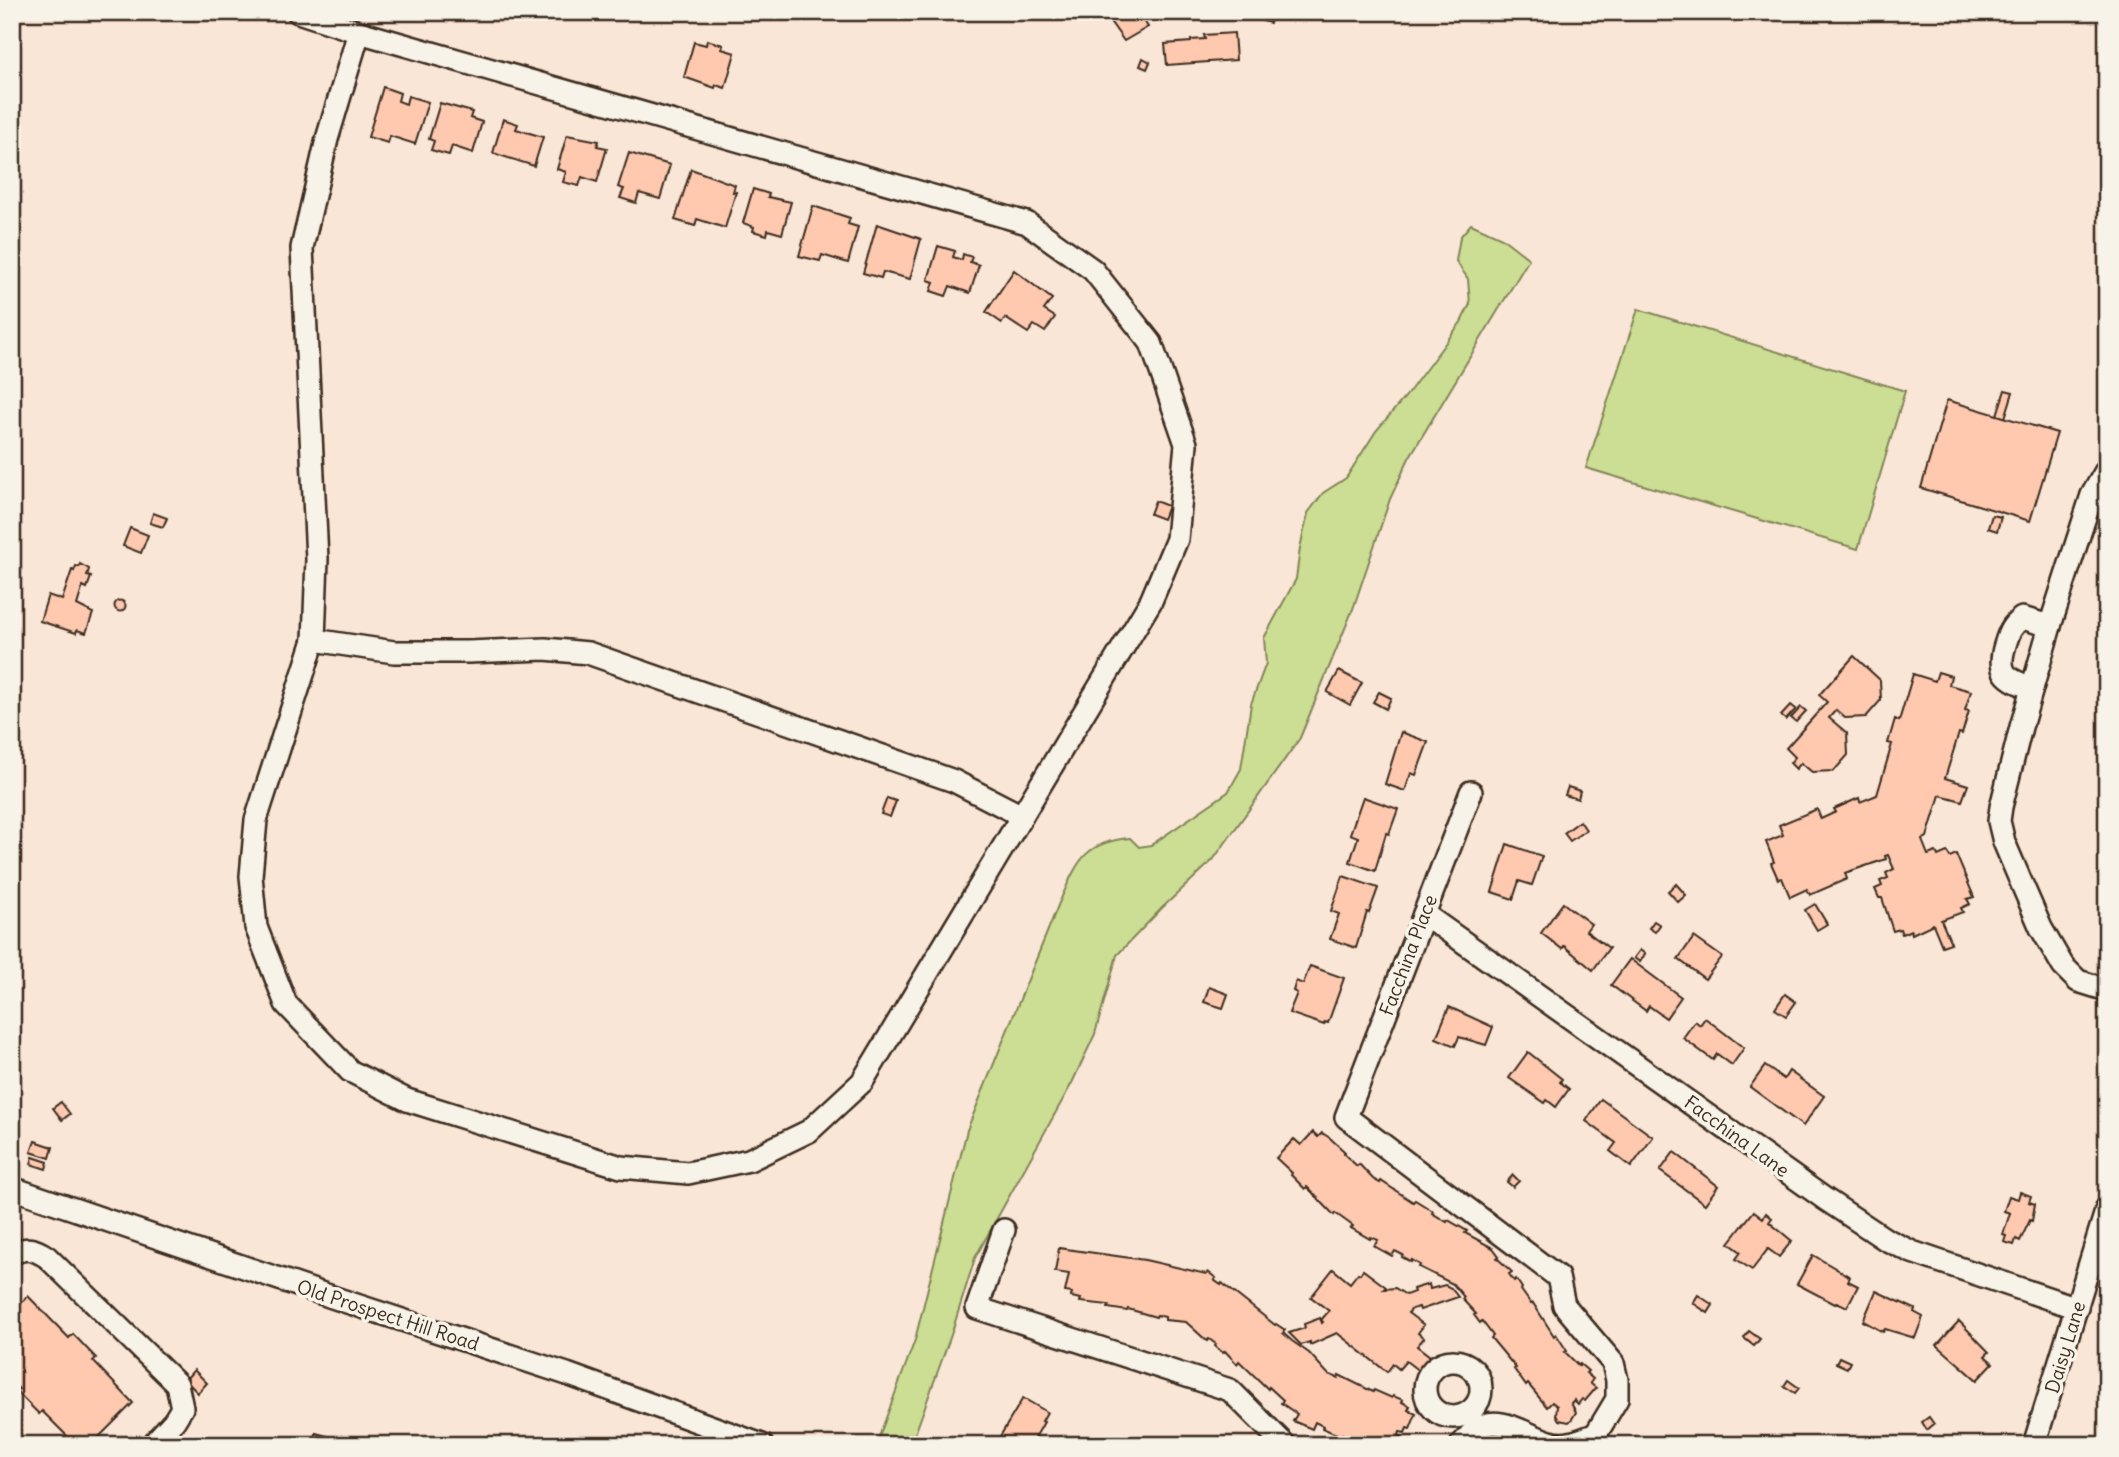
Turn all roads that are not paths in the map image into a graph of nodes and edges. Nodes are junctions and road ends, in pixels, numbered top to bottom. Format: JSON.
{"nodes":[{"id":1,"x":298,"y":12,"type":"edge"},
{"id":2,"x":359,"y":32,"type":"junction"},
{"id":3,"x":2107,"y":470,"type":"edge"},
{"id":4,"x":2050,"y":625,"type":"junction"},
{"id":5,"x":314,"y":640,"type":"junction"},
{"id":6,"x":2032,"y":688,"type":"junction"},
{"id":7,"x":1471,"y":792,"type":"dead end"},
{"id":8,"x":1022,"y":816,"type":"junction"},
{"id":9,"x":1424,"y":914,"type":"junction"},
{"id":10,"x":2107,"y":990,"type":"edge"},
{"id":11,"x":12,"y":1188,"type":"edge"},
{"id":12,"x":2107,"y":1208,"type":"edge"},
{"id":13,"x":1004,"y":1230,"type":"dead end"},
{"id":14,"x":12,"y":1254,"type":"edge"},
{"id":15,"x":2077,"y":1308,"type":"junction"},
{"id":16,"x":1576,"y":1443,"type":"edge"},
{"id":17,"x":152,"y":1445,"type":"edge"},
{"id":18,"x":762,"y":1445,"type":"edge"},
{"id":19,"x":1285,"y":1445,"type":"edge"},
{"id":20,"x":1461,"y":1445,"type":"edge"},
{"id":21,"x":2034,"y":1445,"type":"edge"}],
"edges":[{"from":1,"to":2,"type":"street"},
{"from":2,"to":5,"type":"street"},
{"from":2,"to":8,"type":"street"},
{"from":3,"to":4,"type":"street"},
{"from":4,"to":6,"type":"street"},
{"from":4,"to":6,"type":"street"},
{"from":5,"to":8,"type":"street"},
{"from":5,"to":8,"type":"street"},
{"from":6,"to":10,"type":"street"},
{"from":7,"to":9,"type":"street","name":"Facchina Place"},
{"from":9,"to":15,"type":"street","name":"Facchina Lane"},
{"from":9,"to":16,"type":"street","name":"Facchina Place"},
{"from":11,"to":18,"type":"street","name":"Old Prospect Hill Road"},
{"from":12,"to":15,"type":"street","name":"Daisy Lane"},
{"from":13,"to":19,"type":"street"},
{"from":14,"to":17,"type":"street"},
{"from":15,"to":21,"type":"street","name":"Daisy Lane"},
{"from":16,"to":20,"type":"street"}]}
